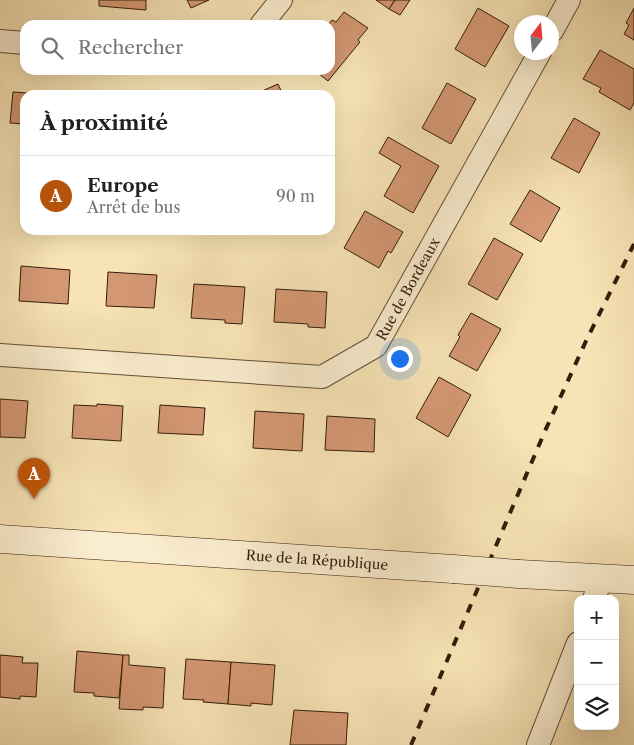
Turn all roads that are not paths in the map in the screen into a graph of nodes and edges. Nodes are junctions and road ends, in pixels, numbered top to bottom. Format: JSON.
{"nodes":[{"id":1,"x":281,"y":0,"type":"edge"},
{"id":2,"x":569,"y":0,"type":"edge"},
{"id":3,"x":559,"y":18,"type":"edge"},
{"id":4,"x":265,"y":20,"type":"edge"},
{"id":5,"x":0,"y":41,"type":"edge"},
{"id":6,"x":20,"y":43,"type":"edge"},
{"id":7,"x":536,"y":60,"type":"edge"},
{"id":8,"x":0,"y":355,"type":"edge"},
{"id":9,"x":0,"y":539,"type":"edge"},
{"id":10,"x":634,"y":580,"type":"edge"},
{"id":11,"x":597,"y":589,"type":"edge"},
{"id":12,"x":574,"y":653,"type":"edge"},
{"id":13,"x":538,"y":745,"type":"edge"}],
"edges":[{"from":1,"to":4,"type":"street"},
{"from":2,"to":3,"type":"street"},
{"from":5,"to":6,"type":"street"},
{"from":7,"to":8,"type":"street","name":"Rue de Bordeaux"},
{"from":9,"to":11,"type":"main road","name":"Rue de la République","bridge":true},
{"from":10,"to":11,"type":"main road","name":"Rue de la République"},
{"from":12,"to":13,"type":"street"}]}
